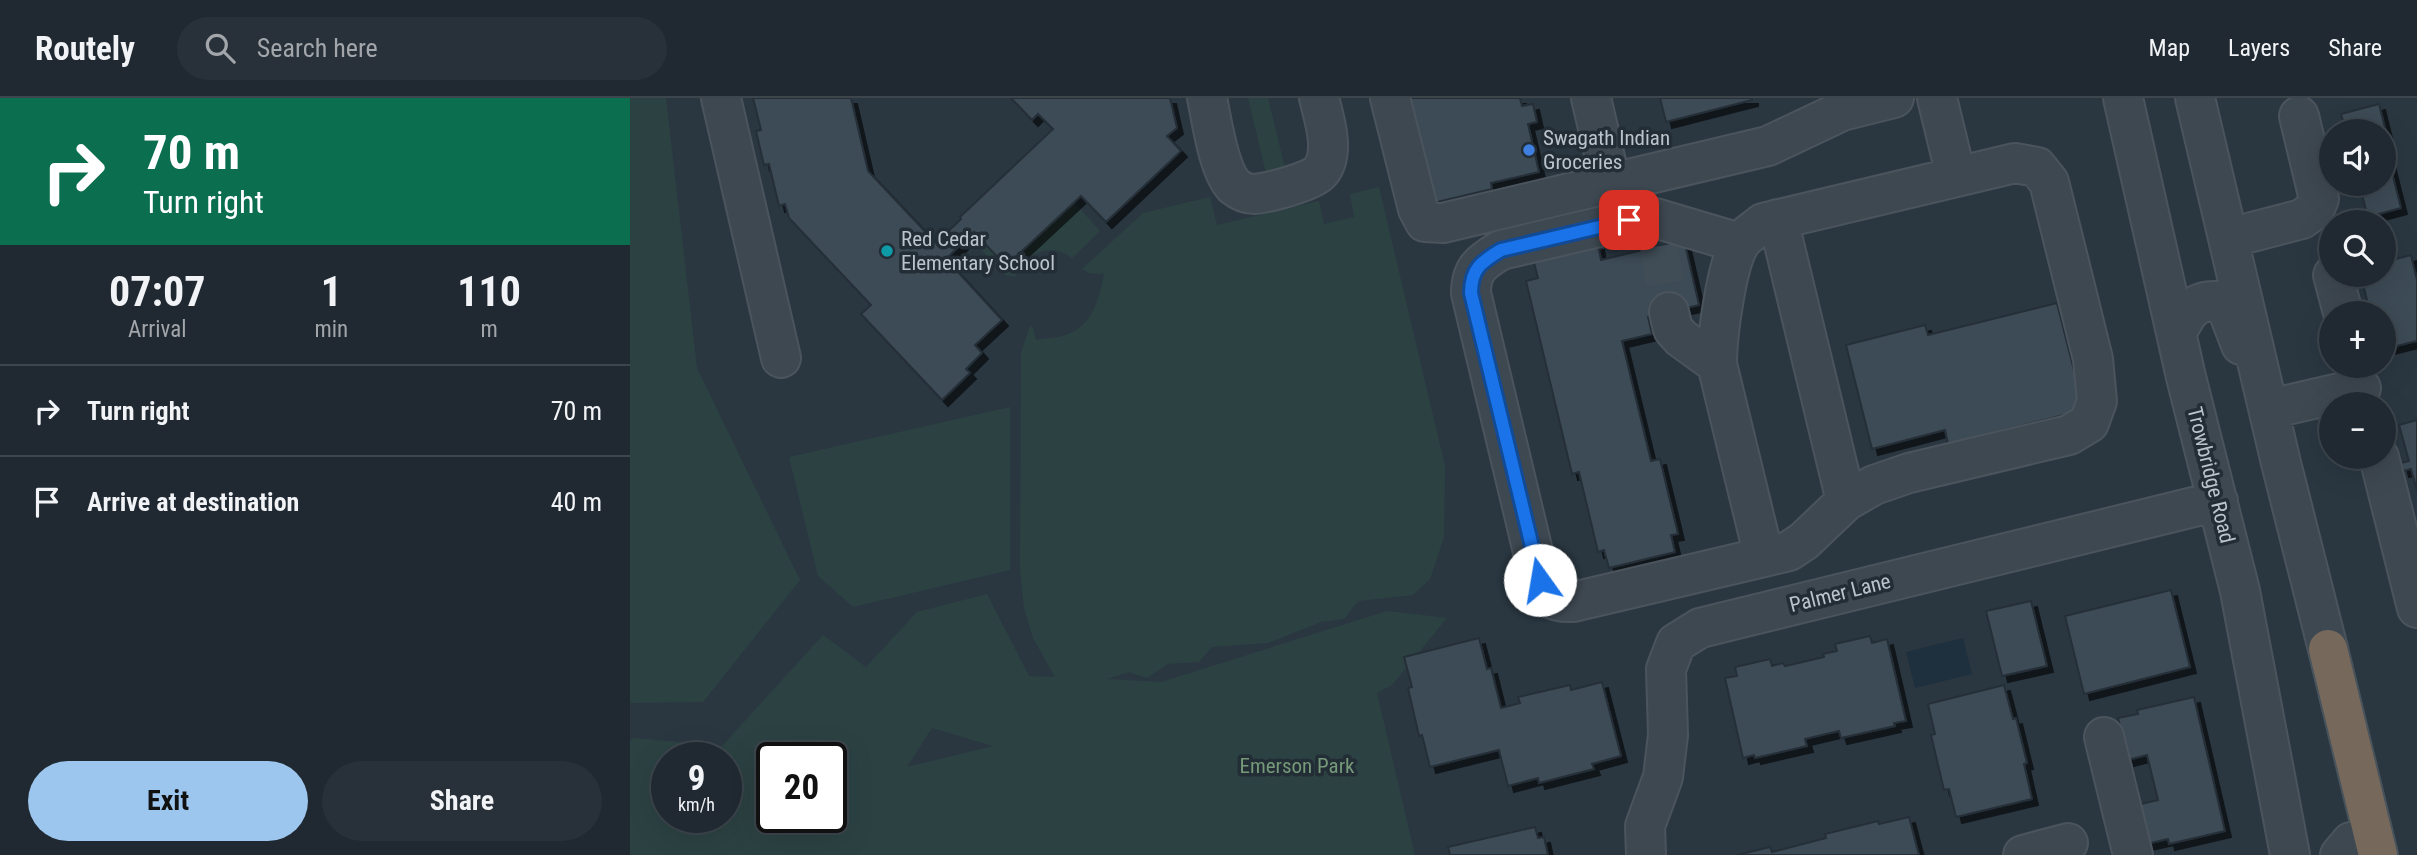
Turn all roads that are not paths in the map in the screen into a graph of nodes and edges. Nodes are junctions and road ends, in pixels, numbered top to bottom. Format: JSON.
{"nodes":[{"id":1,"x":721,"y":98,"type":"edge"},
{"id":2,"x":1207,"y":98,"type":"edge"},
{"id":3,"x":1319,"y":98,"type":"edge"},
{"id":4,"x":1390,"y":98,"type":"edge"},
{"id":5,"x":1591,"y":98,"type":"edge"},
{"id":6,"x":1894,"y":98,"type":"edge"},
{"id":7,"x":1937,"y":98,"type":"edge"},
{"id":8,"x":2123,"y":98,"type":"edge"},
{"id":9,"x":2174,"y":98,"type":"edge"},
{"id":10,"x":2195,"y":98,"type":"edge"},
{"id":11,"x":1804,"y":112,"type":"edge"},
{"id":12,"x":2299,"y":116,"type":"dead end"},
{"id":13,"x":1956,"y":176,"type":"junction"},
{"id":14,"x":1611,"y":183,"type":"junction"},
{"id":15,"x":1778,"y":219,"type":"junction"},
{"id":16,"x":2229,"y":238,"type":"junction"},
{"id":17,"x":1739,"y":243,"type":"junction"},
{"id":18,"x":1669,"y":312,"type":"tunnel mouth"},
{"id":19,"x":2177,"y":332,"type":"junction"},
{"id":20,"x":782,"y":358,"type":"dead end"},
{"id":21,"x":1717,"y":364,"type":"junction"},
{"id":22,"x":2361,"y":386,"type":"edge"},
{"id":23,"x":2270,"y":409,"type":"junction"},
{"id":24,"x":2281,"y":463,"type":"junction"},
{"id":25,"x":2382,"y":469,"type":"edge"},
{"id":26,"x":1846,"y":501,"type":"junction"},
{"id":27,"x":2218,"y":501,"type":"junction"},
{"id":28,"x":1764,"y":557,"type":"junction"},
{"id":29,"x":2417,"y":608,"type":"edge"},
{"id":30,"x":2328,"y":649,"type":"joint"},
{"id":31,"x":2104,"y":737,"type":"dead end"},
{"id":32,"x":2067,"y":843,"type":"dead end"},
{"id":33,"x":2355,"y":852,"type":"edge"},
{"id":34,"x":1646,"y":855,"type":"edge"},
{"id":35,"x":2022,"y":855,"type":"edge"},
{"id":36,"x":2133,"y":855,"type":"edge"},
{"id":37,"x":2290,"y":855,"type":"edge"}],
"edges":[{"from":1,"to":20,"type":"street"},
{"from":2,"to":3,"type":"street"},
{"from":4,"to":14,"type":"street"},
{"from":5,"to":14,"type":"street"},
{"from":6,"to":11,"type":"street"},
{"from":7,"to":13,"type":"street"},
{"from":8,"to":19,"type":"street","name":"Trowbridge Road"},
{"from":9,"to":16,"type":"street"},
{"from":10,"to":16,"type":"street"},
{"from":11,"to":14,"type":"street"},
{"from":12,"to":16,"type":"street"},
{"from":13,"to":15,"type":"street"},
{"from":13,"to":26,"type":"street"},
{"from":15,"to":17,"type":"street"},
{"from":15,"to":26,"type":"street"},
{"from":16,"to":23,"type":"street"},
{"from":17,"to":21,"type":"street"},
{"from":17,"to":28,"type":"street"},
{"from":18,"to":21,"type":"street"},
{"from":19,"to":24,"type":"street"},
{"from":19,"to":27,"type":"street","name":"Trowbridge Road"},
{"from":21,"to":28,"type":"street"},
{"from":22,"to":23,"type":"street"},
{"from":23,"to":24,"type":"street"},
{"from":24,"to":30,"type":"street"},
{"from":25,"to":29,"type":"street"},
{"from":26,"to":28,"type":"street"},
{"from":27,"to":34,"type":"street","name":"Palmer Lane"},
{"from":27,"to":37,"type":"street","name":"Trowbridge Road"},
{"from":30,"to":33,"type":"highway"},
{"from":31,"to":36,"type":"street"},
{"from":32,"to":35,"type":"street"}]}
